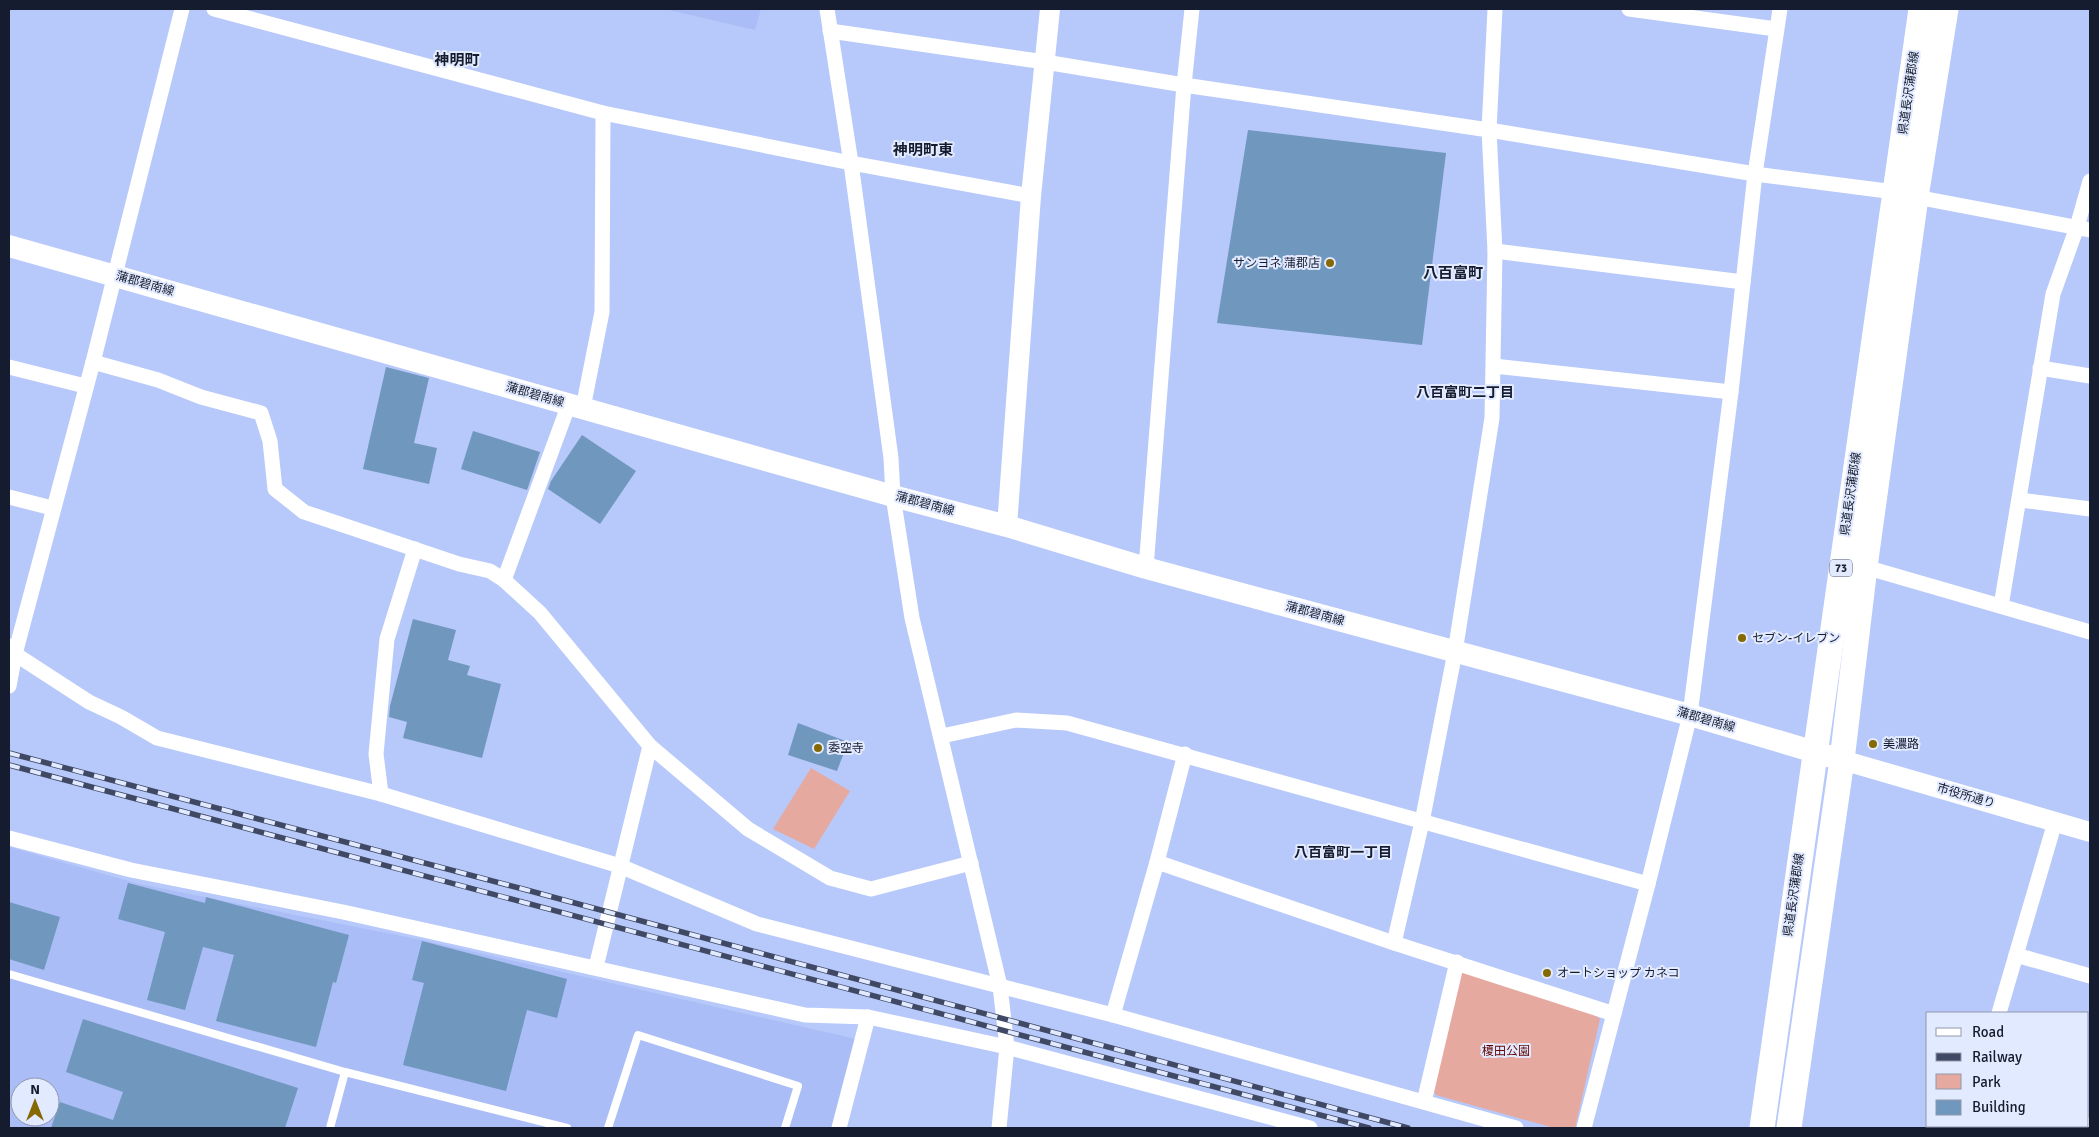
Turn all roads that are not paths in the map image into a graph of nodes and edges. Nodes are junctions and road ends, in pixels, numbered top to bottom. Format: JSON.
{"nodes":[{"id":1,"x":182,"y":9,"type":"edge"},
{"id":2,"x":214,"y":9,"type":"edge"},
{"id":3,"x":827,"y":9,"type":"edge"},
{"id":4,"x":1050,"y":9,"type":"edge"},
{"id":5,"x":1192,"y":9,"type":"edge"},
{"id":6,"x":1495,"y":9,"type":"edge"},
{"id":7,"x":1629,"y":9,"type":"edge"},
{"id":8,"x":1780,"y":9,"type":"edge"},
{"id":9,"x":1920,"y":9,"type":"edge"},
{"id":10,"x":1946,"y":9,"type":"edge"},
{"id":11,"x":1776,"y":29,"type":"junction"},
{"id":12,"x":830,"y":31,"type":"junction"},
{"id":13,"x":1045,"y":62,"type":"junction"},
{"id":14,"x":1184,"y":85,"type":"junction"},
{"id":15,"x":604,"y":113,"type":"junction"},
{"id":16,"x":1489,"y":130,"type":"junction"},
{"id":17,"x":851,"y":164,"type":"junction"},
{"id":18,"x":1755,"y":174,"type":"junction"},
{"id":19,"x":2090,"y":181,"type":"edge"},
{"id":20,"x":1906,"y":194,"type":"junction"},
{"id":21,"x":1031,"y":196,"type":"junction"},
{"id":22,"x":2084,"y":228,"type":"edge"},
{"id":23,"x":9,"y":246,"type":"edge"},
{"id":24,"x":1495,"y":251,"type":"junction"},
{"id":25,"x":115,"y":276,"type":"junction"},
{"id":26,"x":1743,"y":282,"type":"junction"},
{"id":27,"x":92,"y":362,"type":"junction"},
{"id":28,"x":1494,"y":366,"type":"junction"},
{"id":29,"x":9,"y":367,"type":"edge"},
{"id":30,"x":2040,"y":368,"type":"junction"},
{"id":31,"x":2090,"y":376,"type":"edge"},
{"id":32,"x":86,"y":386,"type":"junction"},
{"id":33,"x":1731,"y":392,"type":"junction"},
{"id":34,"x":576,"y":406,"type":"junction"},
{"id":35,"x":893,"y":496,"type":"junction"},
{"id":36,"x":9,"y":497,"type":"edge"},
{"id":37,"x":2020,"y":500,"type":"junction"},
{"id":38,"x":52,"y":508,"type":"junction"},
{"id":39,"x":2090,"y":509,"type":"edge"},
{"id":40,"x":1007,"y":526,"type":"junction"},
{"id":41,"x":415,"y":549,"type":"junction"},
{"id":42,"x":1865,"y":567,"type":"junction"},
{"id":43,"x":1146,"y":568,"type":"junction"},
{"id":44,"x":504,"y":580,"type":"junction"},
{"id":45,"x":2001,"y":606,"type":"junction"},
{"id":46,"x":2090,"y":632,"type":"edge"},
{"id":47,"x":12,"y":650,"type":"edge"},
{"id":48,"x":1455,"y":652,"type":"junction"},
{"id":49,"x":9,"y":686,"type":"edge"},
{"id":50,"x":1690,"y":715,"type":"junction"},
{"id":51,"x":942,"y":736,"type":"junction"},
{"id":52,"x":650,"y":746,"type":"junction"},
{"id":53,"x":1814,"y":752,"type":"junction"},
{"id":54,"x":1185,"y":754,"type":"junction"},
{"id":55,"x":1842,"y":760,"type":"junction"},
{"id":56,"x":381,"y":794,"type":"junction"},
{"id":57,"x":1422,"y":822,"type":"junction"},
{"id":58,"x":2055,"y":822,"type":"junction"},
{"id":59,"x":2090,"y":832,"type":"edge"},
{"id":60,"x":9,"y":838,"type":"edge"},
{"id":61,"x":1157,"y":862,"type":"junction"},
{"id":62,"x":971,"y":863,"type":"junction"},
{"id":63,"x":620,"y":866,"type":"junction"},
{"id":64,"x":1648,"y":884,"type":"junction"},
{"id":65,"x":1394,"y":943,"type":"junction"},
{"id":66,"x":2016,"y":955,"type":"junction"},
{"id":67,"x":1457,"y":962,"type":"junction"},
{"id":68,"x":596,"y":967,"type":"junction"},
{"id":69,"x":9,"y":974,"type":"edge"},
{"id":70,"x":2090,"y":976,"type":"edge"},
{"id":71,"x":1000,"y":986,"type":"junction"},
{"id":72,"x":1999,"y":1012,"type":"edge"},
{"id":73,"x":1113,"y":1014,"type":"junction"},
{"id":74,"x":1614,"y":1014,"type":"junction"},
{"id":75,"x":868,"y":1017,"type":"junction"},
{"id":76,"x":1007,"y":1047,"type":"junction"},
{"id":77,"x":345,"y":1072,"type":"junction"},
{"id":78,"x":1424,"y":1102,"type":"junction"},
{"id":79,"x":330,"y":1128,"type":"edge"},
{"id":80,"x":567,"y":1128,"type":"edge"},
{"id":81,"x":608,"y":1128,"type":"edge"},
{"id":82,"x":785,"y":1128,"type":"edge"},
{"id":83,"x":839,"y":1128,"type":"edge"},
{"id":84,"x":999,"y":1128,"type":"edge"},
{"id":85,"x":1310,"y":1128,"type":"edge"},
{"id":86,"x":1516,"y":1128,"type":"edge"},
{"id":87,"x":1584,"y":1128,"type":"edge"},
{"id":88,"x":1762,"y":1128,"type":"edge"},
{"id":89,"x":1789,"y":1128,"type":"edge"}],
"edges":[{"from":1,"to":25,"type":"street"},
{"from":2,"to":15,"type":"street"},
{"from":3,"to":12,"type":"street"},
{"from":4,"to":13,"type":"street"},
{"from":5,"to":14,"type":"street"},
{"from":6,"to":16,"type":"street"},
{"from":7,"to":11,"type":"street"},
{"from":8,"to":11,"type":"street"},
{"from":9,"to":20,"type":"main road","name":"県道長沢蒲郡線","number":"73"},
{"from":10,"to":20,"type":"main road","name":"県道長沢蒲郡線","number":"73"},
{"from":11,"to":18,"type":"street"},
{"from":12,"to":13,"type":"street"},
{"from":12,"to":17,"type":"street"},
{"from":13,"to":14,"type":"street"},
{"from":13,"to":21,"type":"street"},
{"from":14,"to":16,"type":"street"},
{"from":14,"to":43,"type":"street"},
{"from":15,"to":17,"type":"street"},
{"from":15,"to":34,"type":"street"},
{"from":16,"to":18,"type":"street"},
{"from":16,"to":24,"type":"street"},
{"from":17,"to":21,"type":"street"},
{"from":17,"to":35,"type":"street"},
{"from":18,"to":20,"type":"street"},
{"from":18,"to":26,"type":"street"},
{"from":19,"to":22,"type":"street"},
{"from":20,"to":22,"type":"street"},
{"from":20,"to":42,"type":"main road","name":"県道長沢蒲郡線","number":"73"},
{"from":20,"to":53,"type":"main road","name":"県道長沢蒲郡線","number":"73"},
{"from":21,"to":40,"type":"street"},
{"from":22,"to":30,"type":"street"},
{"from":23,"to":25,"type":"main road","name":"蒲郡碧南線"},
{"from":24,"to":26,"type":"street"},
{"from":24,"to":28,"type":"street"},
{"from":25,"to":27,"type":"street"},
{"from":25,"to":34,"type":"main road","name":"蒲郡碧南線"},
{"from":26,"to":33,"type":"street"},
{"from":27,"to":32,"type":"street"},
{"from":27,"to":41,"type":"street"},
{"from":28,"to":33,"type":"street"},
{"from":28,"to":48,"type":"street"},
{"from":29,"to":32,"type":"street"},
{"from":30,"to":31,"type":"street"},
{"from":30,"to":37,"type":"street"},
{"from":32,"to":38,"type":"street"},
{"from":33,"to":50,"type":"street"},
{"from":34,"to":35,"type":"main road","name":"蒲郡碧南線"},
{"from":34,"to":44,"type":"street"},
{"from":35,"to":40,"type":"main road","name":"蒲郡碧南線"},
{"from":35,"to":51,"type":"street"},
{"from":36,"to":38,"type":"street"},
{"from":37,"to":39,"type":"street"},
{"from":37,"to":45,"type":"street"},
{"from":38,"to":47,"type":"street"},
{"from":40,"to":43,"type":"main road","name":"蒲郡碧南線"},
{"from":41,"to":44,"type":"street"},
{"from":41,"to":56,"type":"street"},
{"from":42,"to":45,"type":"street"},
{"from":42,"to":55,"type":"main road","name":"県道長沢蒲郡線","number":"73"},
{"from":43,"to":48,"type":"main road","name":"蒲郡碧南線"},
{"from":44,"to":52,"type":"street"},
{"from":45,"to":46,"type":"street"},
{"from":47,"to":49,"type":"street"},
{"from":47,"to":56,"type":"street"},
{"from":48,"to":50,"type":"main road","name":"蒲郡碧南線"},
{"from":48,"to":57,"type":"street"},
{"from":50,"to":53,"type":"main road","name":"蒲郡碧南線"},
{"from":50,"to":64,"type":"street"},
{"from":51,"to":54,"type":"street"},
{"from":51,"to":62,"type":"street"},
{"from":52,"to":62,"type":"street"},
{"from":52,"to":63,"type":"street"},
{"from":53,"to":55,"type":"main road","name":"蒲郡碧南線"},
{"from":53,"to":88,"type":"main road","name":"県道長沢蒲郡線","number":"73"},
{"from":54,"to":57,"type":"street"},
{"from":54,"to":61,"type":"street"},
{"from":55,"to":58,"type":"street","name":"市役所通り"},
{"from":55,"to":89,"type":"main road","name":"県道長沢蒲郡線","number":"73"},
{"from":56,"to":63,"type":"street"},
{"from":57,"to":64,"type":"street"},
{"from":57,"to":65,"type":"street"},
{"from":58,"to":59,"type":"street","name":"市役所通り"},
{"from":58,"to":66,"type":"street"},
{"from":60,"to":68,"type":"street"},
{"from":61,"to":65,"type":"street"},
{"from":61,"to":73,"type":"street"},
{"from":62,"to":71,"type":"street"},
{"from":63,"to":68,"type":"street"},
{"from":63,"to":71,"type":"street"},
{"from":64,"to":74,"type":"street"},
{"from":65,"to":67,"type":"street"},
{"from":66,"to":70,"type":"street"},
{"from":66,"to":72,"type":"street"},
{"from":67,"to":74,"type":"street"},
{"from":67,"to":78,"type":"street"},
{"from":68,"to":75,"type":"street"},
{"from":69,"to":77,"type":"lane"},
{"from":71,"to":73,"type":"street"},
{"from":71,"to":76,"type":"street"},
{"from":73,"to":78,"type":"street"},
{"from":74,"to":87,"type":"street"},
{"from":75,"to":76,"type":"street"},
{"from":75,"to":83,"type":"street"},
{"from":76,"to":84,"type":"street"},
{"from":76,"to":85,"type":"street"},
{"from":77,"to":79,"type":"lane"},
{"from":77,"to":80,"type":"lane"},
{"from":78,"to":86,"type":"street"},
{"from":81,"to":82,"type":"lane"}]}
